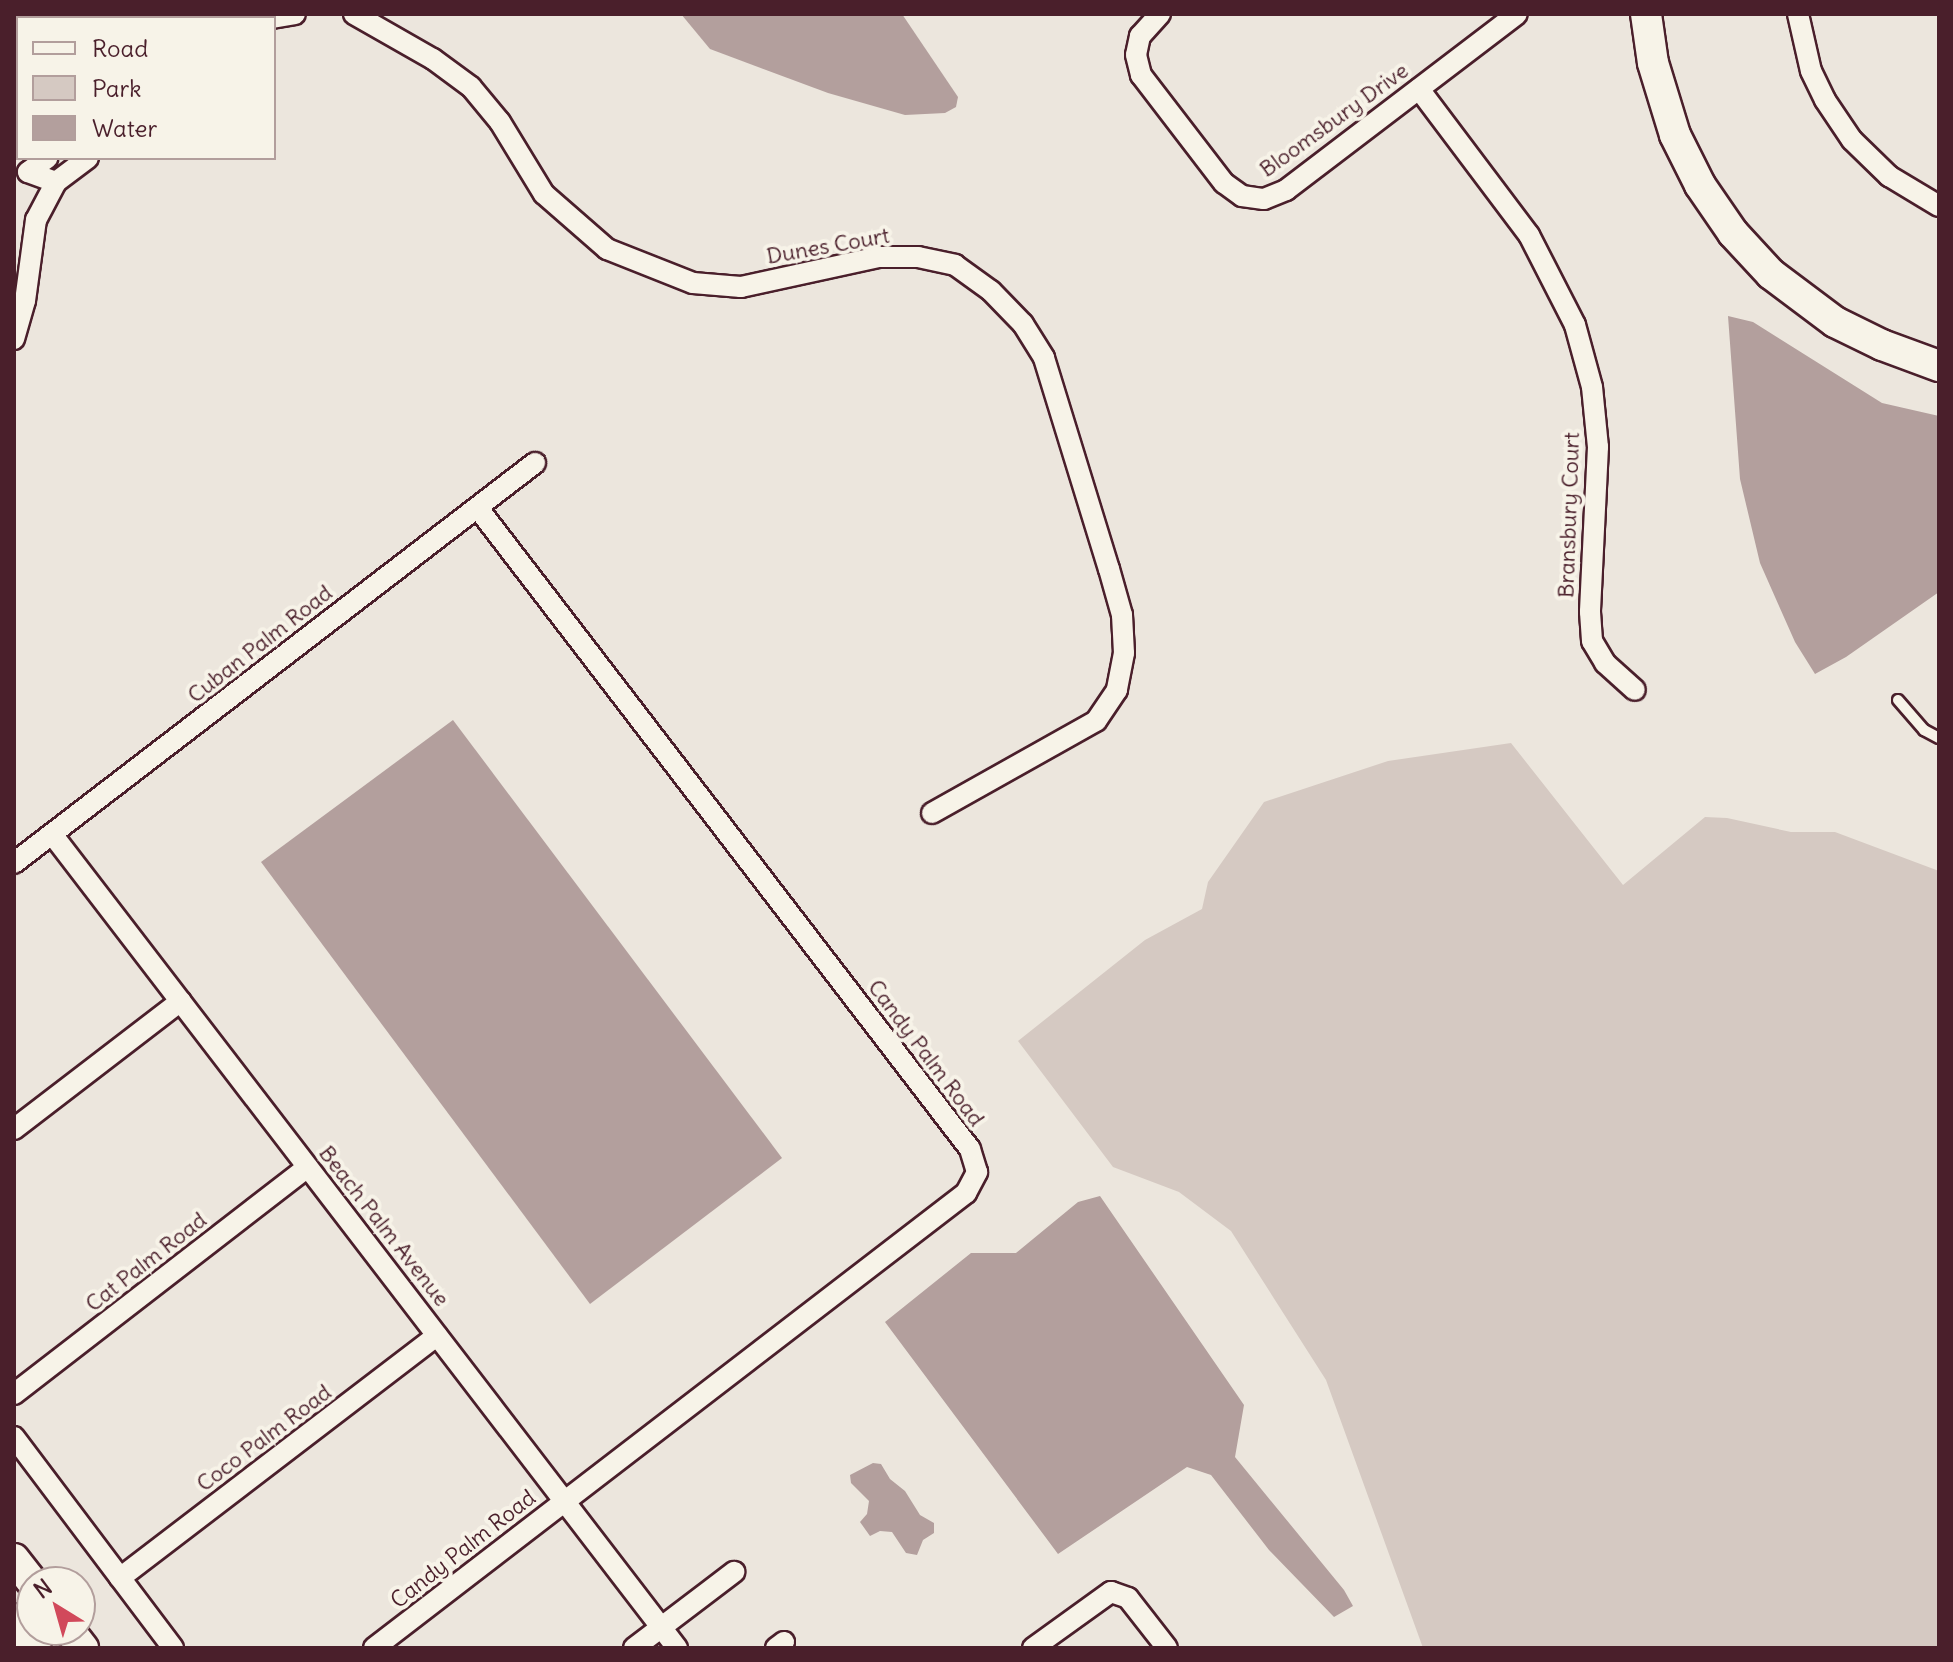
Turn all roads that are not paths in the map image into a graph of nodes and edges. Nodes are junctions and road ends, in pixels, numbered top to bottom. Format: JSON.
{"nodes":[{"id":1,"x":354,"y":14,"type":"edge"},
{"id":2,"x":1160,"y":14,"type":"edge"},
{"id":3,"x":1517,"y":14,"type":"edge"},
{"id":4,"x":1646,"y":14,"type":"edge"},
{"id":5,"x":1798,"y":14,"type":"edge"},
{"id":6,"x":1419,"y":89,"type":"junction"},
{"id":7,"x":85,"y":160,"type":"edge"},
{"id":8,"x":32,"y":165,"type":"edge"},
{"id":9,"x":56,"y":182,"type":"junction"},
{"id":10,"x":1939,"y":206,"type":"edge"},
{"id":11,"x":14,"y":339,"type":"edge"},
{"id":12,"x":1939,"y":366,"type":"edge"},
{"id":13,"x":535,"y":463,"type":"dead end"},
{"id":14,"x":477,"y":507,"type":"junction"},
{"id":15,"x":1635,"y":690,"type":"dead end"},
{"id":16,"x":1898,"y":700,"type":"dead end"},
{"id":17,"x":1939,"y":738,"type":"edge"},
{"id":18,"x":932,"y":813,"type":"dead end"},
{"id":19,"x":52,"y":834,"type":"junction"},
{"id":20,"x":14,"y":863,"type":"edge"},
{"id":21,"x":181,"y":1001,"type":"junction"},
{"id":22,"x":14,"y":1129,"type":"edge"},
{"id":23,"x":308,"y":1167,"type":"junction"},
{"id":24,"x":437,"y":1336,"type":"junction"},
{"id":25,"x":14,"y":1394,"type":"edge"},
{"id":26,"x":14,"y":1437,"type":"edge"},
{"id":27,"x":565,"y":1501,"type":"junction"},
{"id":28,"x":734,"y":1572,"type":"dead end"},
{"id":29,"x":120,"y":1578,"type":"junction"},
{"id":30,"x":14,"y":1619,"type":"edge"},
{"id":31,"x":662,"y":1627,"type":"junction"},
{"id":32,"x":36,"y":1648,"type":"edge"},
{"id":33,"x":173,"y":1648,"type":"edge"},
{"id":34,"x":374,"y":1648,"type":"edge"},
{"id":35,"x":634,"y":1648,"type":"edge"},
{"id":36,"x":677,"y":1648,"type":"edge"},
{"id":37,"x":1033,"y":1648,"type":"edge"},
{"id":38,"x":1167,"y":1648,"type":"edge"}],
"edges":[{"from":1,"to":18,"type":"street","name":"Dunes Court"},
{"from":2,"to":6,"type":"street","name":"Bloomsbury Drive"},
{"from":3,"to":6,"type":"street","name":"Bloomsbury Drive"},
{"from":4,"to":12,"type":"street"},
{"from":5,"to":10,"type":"street"},
{"from":6,"to":15,"type":"street","name":"Bransbury Court"},
{"from":7,"to":9,"type":"street"},
{"from":8,"to":9,"type":"street"},
{"from":9,"to":11,"type":"street"},
{"from":13,"to":14,"type":"street","name":"Cuban Palm Road"},
{"from":14,"to":19,"type":"street","name":"Cuban Palm Road"},
{"from":14,"to":27,"type":"street","name":"Candy Palm Road"},
{"from":16,"to":17,"type":"lane"},
{"from":19,"to":20,"type":"street","name":"Cuban Palm Road"},
{"from":19,"to":21,"type":"street","name":"Beach Palm Avenue"},
{"from":21,"to":22,"type":"street"},
{"from":21,"to":23,"type":"street","name":"Beach Palm Avenue"},
{"from":23,"to":24,"type":"street","name":"Beach Palm Avenue"},
{"from":23,"to":25,"type":"street","name":"Cat Palm Road"},
{"from":24,"to":27,"type":"street","name":"Beach Palm Avenue"},
{"from":24,"to":29,"type":"street","name":"Coco Palm Road"},
{"from":26,"to":29,"type":"street"},
{"from":27,"to":31,"type":"street","name":"Beach Palm Avenue"},
{"from":27,"to":34,"type":"street","name":"Candy Palm Road"},
{"from":28,"to":31,"type":"street"},
{"from":29,"to":33,"type":"street"},
{"from":30,"to":32,"type":"street"},
{"from":31,"to":35,"type":"street"},
{"from":31,"to":36,"type":"street","name":"Beach Palm Avenue"},
{"from":37,"to":38,"type":"street"}]}
